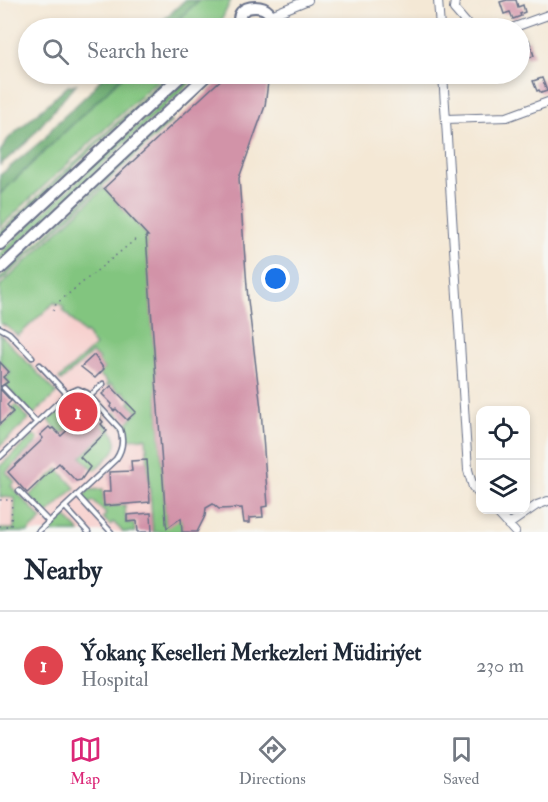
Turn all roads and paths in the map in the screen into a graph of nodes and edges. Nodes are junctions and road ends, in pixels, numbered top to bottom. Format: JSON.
{"nodes":[{"id":1,"x":308,"y":0,"type":"edge"},
{"id":2,"x":438,"y":0,"type":"edge"},
{"id":3,"x":455,"y":0,"type":"edge"},
{"id":4,"x":266,"y":3,"type":"edge"},
{"id":5,"x":271,"y":15,"type":"junction"},
{"id":6,"x":548,"y":15,"type":"edge"},
{"id":7,"x":239,"y":18,"type":"edge"},
{"id":8,"x":270,"y":18,"type":"edge"},
{"id":9,"x":439,"y":18,"type":"edge"},
{"id":10,"x":462,"y":18,"type":"edge"},
{"id":11,"x":530,"y":22,"type":"edge"},
{"id":12,"x":172,"y":84,"type":"edge"},
{"id":13,"x":197,"y":84,"type":"edge"},
{"id":14,"x":444,"y":84,"type":"edge"},
{"id":15,"x":548,"y":102,"type":"edge"},
{"id":16,"x":446,"y":119,"type":"junction"},
{"id":17,"x":136,"y":239,"type":"dead end"},
{"id":18,"x":0,"y":244,"type":"edge"},
{"id":19,"x":0,"y":268,"type":"edge"},
{"id":20,"x":53,"y":310,"type":"dead end"},
{"id":21,"x":0,"y":328,"type":"edge"},
{"id":22,"x":32,"y":357,"type":"dead end"},
{"id":23,"x":40,"y":365,"type":"dead end"},
{"id":24,"x":103,"y":384,"type":"dead end"},
{"id":25,"x":4,"y":388,"type":"dead end"},
{"id":26,"x":67,"y":394,"type":"junction"},
{"id":27,"x":90,"y":396,"type":"junction"},
{"id":28,"x":36,"y":423,"type":"junction"},
{"id":29,"x":0,"y":457,"type":"edge"},
{"id":30,"x":476,"y":490,"type":"edge"},
{"id":31,"x":20,"y":491,"type":"dead end"},
{"id":32,"x":77,"y":495,"type":"junction"},
{"id":33,"x":0,"y":500,"type":"edge"},
{"id":34,"x":548,"y":501,"type":"edge"},
{"id":35,"x":65,"y":507,"type":"junction"},
{"id":36,"x":498,"y":514,"type":"edge"},
{"id":37,"x":49,"y":522,"type":"junction"},
{"id":38,"x":508,"y":525,"type":"junction"},
{"id":39,"x":0,"y":526,"type":"edge"},
{"id":40,"x":38,"y":532,"type":"edge"},
{"id":41,"x":88,"y":532,"type":"edge"},
{"id":42,"x":111,"y":532,"type":"edge"},
{"id":43,"x":515,"y":532,"type":"edge"}],
"edges":[{"from":1,"to":5,"type":"street"},
{"from":2,"to":9,"type":"street"},
{"from":3,"to":10,"type":"street"},
{"from":4,"to":5,"type":"main road"},
{"from":4,"to":7,"type":"main road"},
{"from":5,"to":8,"type":"main road"},
{"from":6,"to":11,"type":"street"},
{"from":12,"to":18,"type":"main road"},
{"from":13,"to":19,"type":"main road"},
{"from":14,"to":16,"type":"street"},
{"from":15,"to":16,"type":"street"},
{"from":16,"to":30,"type":"street"},
{"from":17,"to":20,"type":"path"},
{"from":21,"to":22,"type":"lane"},
{"from":23,"to":26,"type":"lane"},
{"from":24,"to":27,"type":"lane"},
{"from":25,"to":28,"type":"lane"},
{"from":26,"to":27,"type":"lane"},
{"from":26,"to":28,"type":"lane"},
{"from":27,"to":32,"type":"lane"},
{"from":28,"to":29,"type":"lane"},
{"from":31,"to":37,"type":"lane"},
{"from":32,"to":35,"type":"lane"},
{"from":32,"to":42,"type":"lane"},
{"from":33,"to":39,"type":"path"},
{"from":34,"to":38,"type":"street"},
{"from":35,"to":37,"type":"lane"},
{"from":35,"to":41,"type":"lane"},
{"from":36,"to":38,"type":"street"},
{"from":37,"to":40,"type":"lane"},
{"from":38,"to":43,"type":"street"}]}
